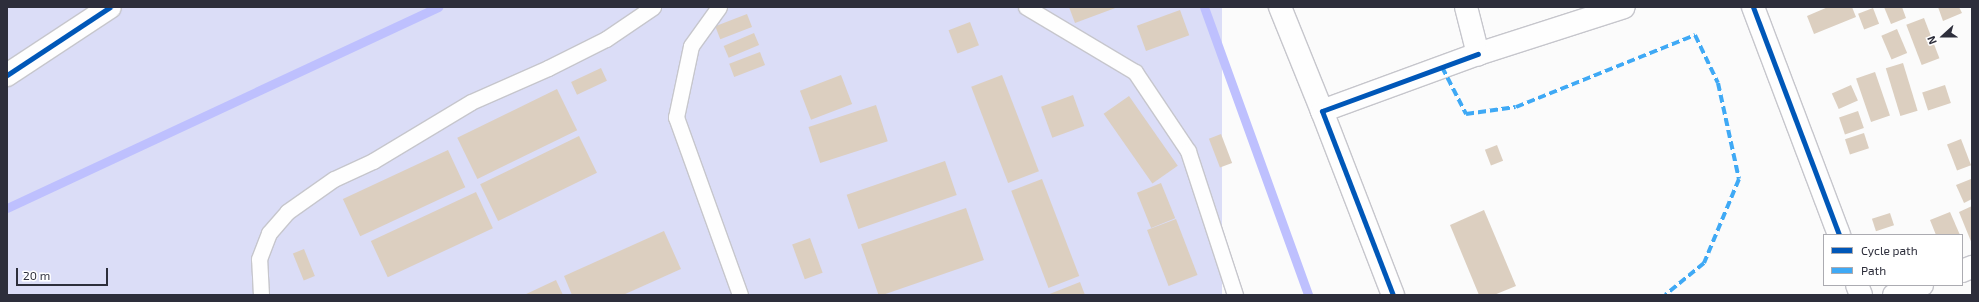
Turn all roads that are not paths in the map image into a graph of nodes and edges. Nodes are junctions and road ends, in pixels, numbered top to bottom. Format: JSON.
{"nodes":[{"id":1,"x":110,"y":7,"type":"edge"},
{"id":2,"x":653,"y":7,"type":"edge"},
{"id":3,"x":719,"y":7,"type":"edge"},
{"id":4,"x":1026,"y":7,"type":"edge"},
{"id":5,"x":1280,"y":7,"type":"edge"},
{"id":6,"x":1466,"y":7,"type":"edge"},
{"id":7,"x":1624,"y":7,"type":"edge"},
{"id":8,"x":1753,"y":7,"type":"edge"},
{"id":9,"x":1478,"y":54,"type":"junction"},
{"id":10,"x":7,"y":75,"type":"edge"},
{"id":11,"x":1322,"y":111,"type":"junction"},
{"id":12,"x":1839,"y":234,"type":"edge"},
{"id":13,"x":1919,"y":286,"type":"edge"},
{"id":14,"x":261,"y":295,"type":"edge"},
{"id":15,"x":740,"y":295,"type":"edge"},
{"id":16,"x":1235,"y":295,"type":"edge"},
{"id":17,"x":1394,"y":295,"type":"edge"},
{"id":18,"x":1894,"y":295,"type":"edge"}],
"edges":[{"from":1,"to":10,"type":"street"},
{"from":2,"to":14,"type":"lane"},
{"from":3,"to":15,"type":"lane"},
{"from":4,"to":16,"type":"lane"},
{"from":5,"to":11,"type":"street"},
{"from":6,"to":9,"type":"street"},
{"from":7,"to":9,"type":"street"},
{"from":8,"to":12,"type":"street"},
{"from":9,"to":11,"type":"street"},
{"from":11,"to":17,"type":"street"},
{"from":13,"to":18,"type":"street"}]}
